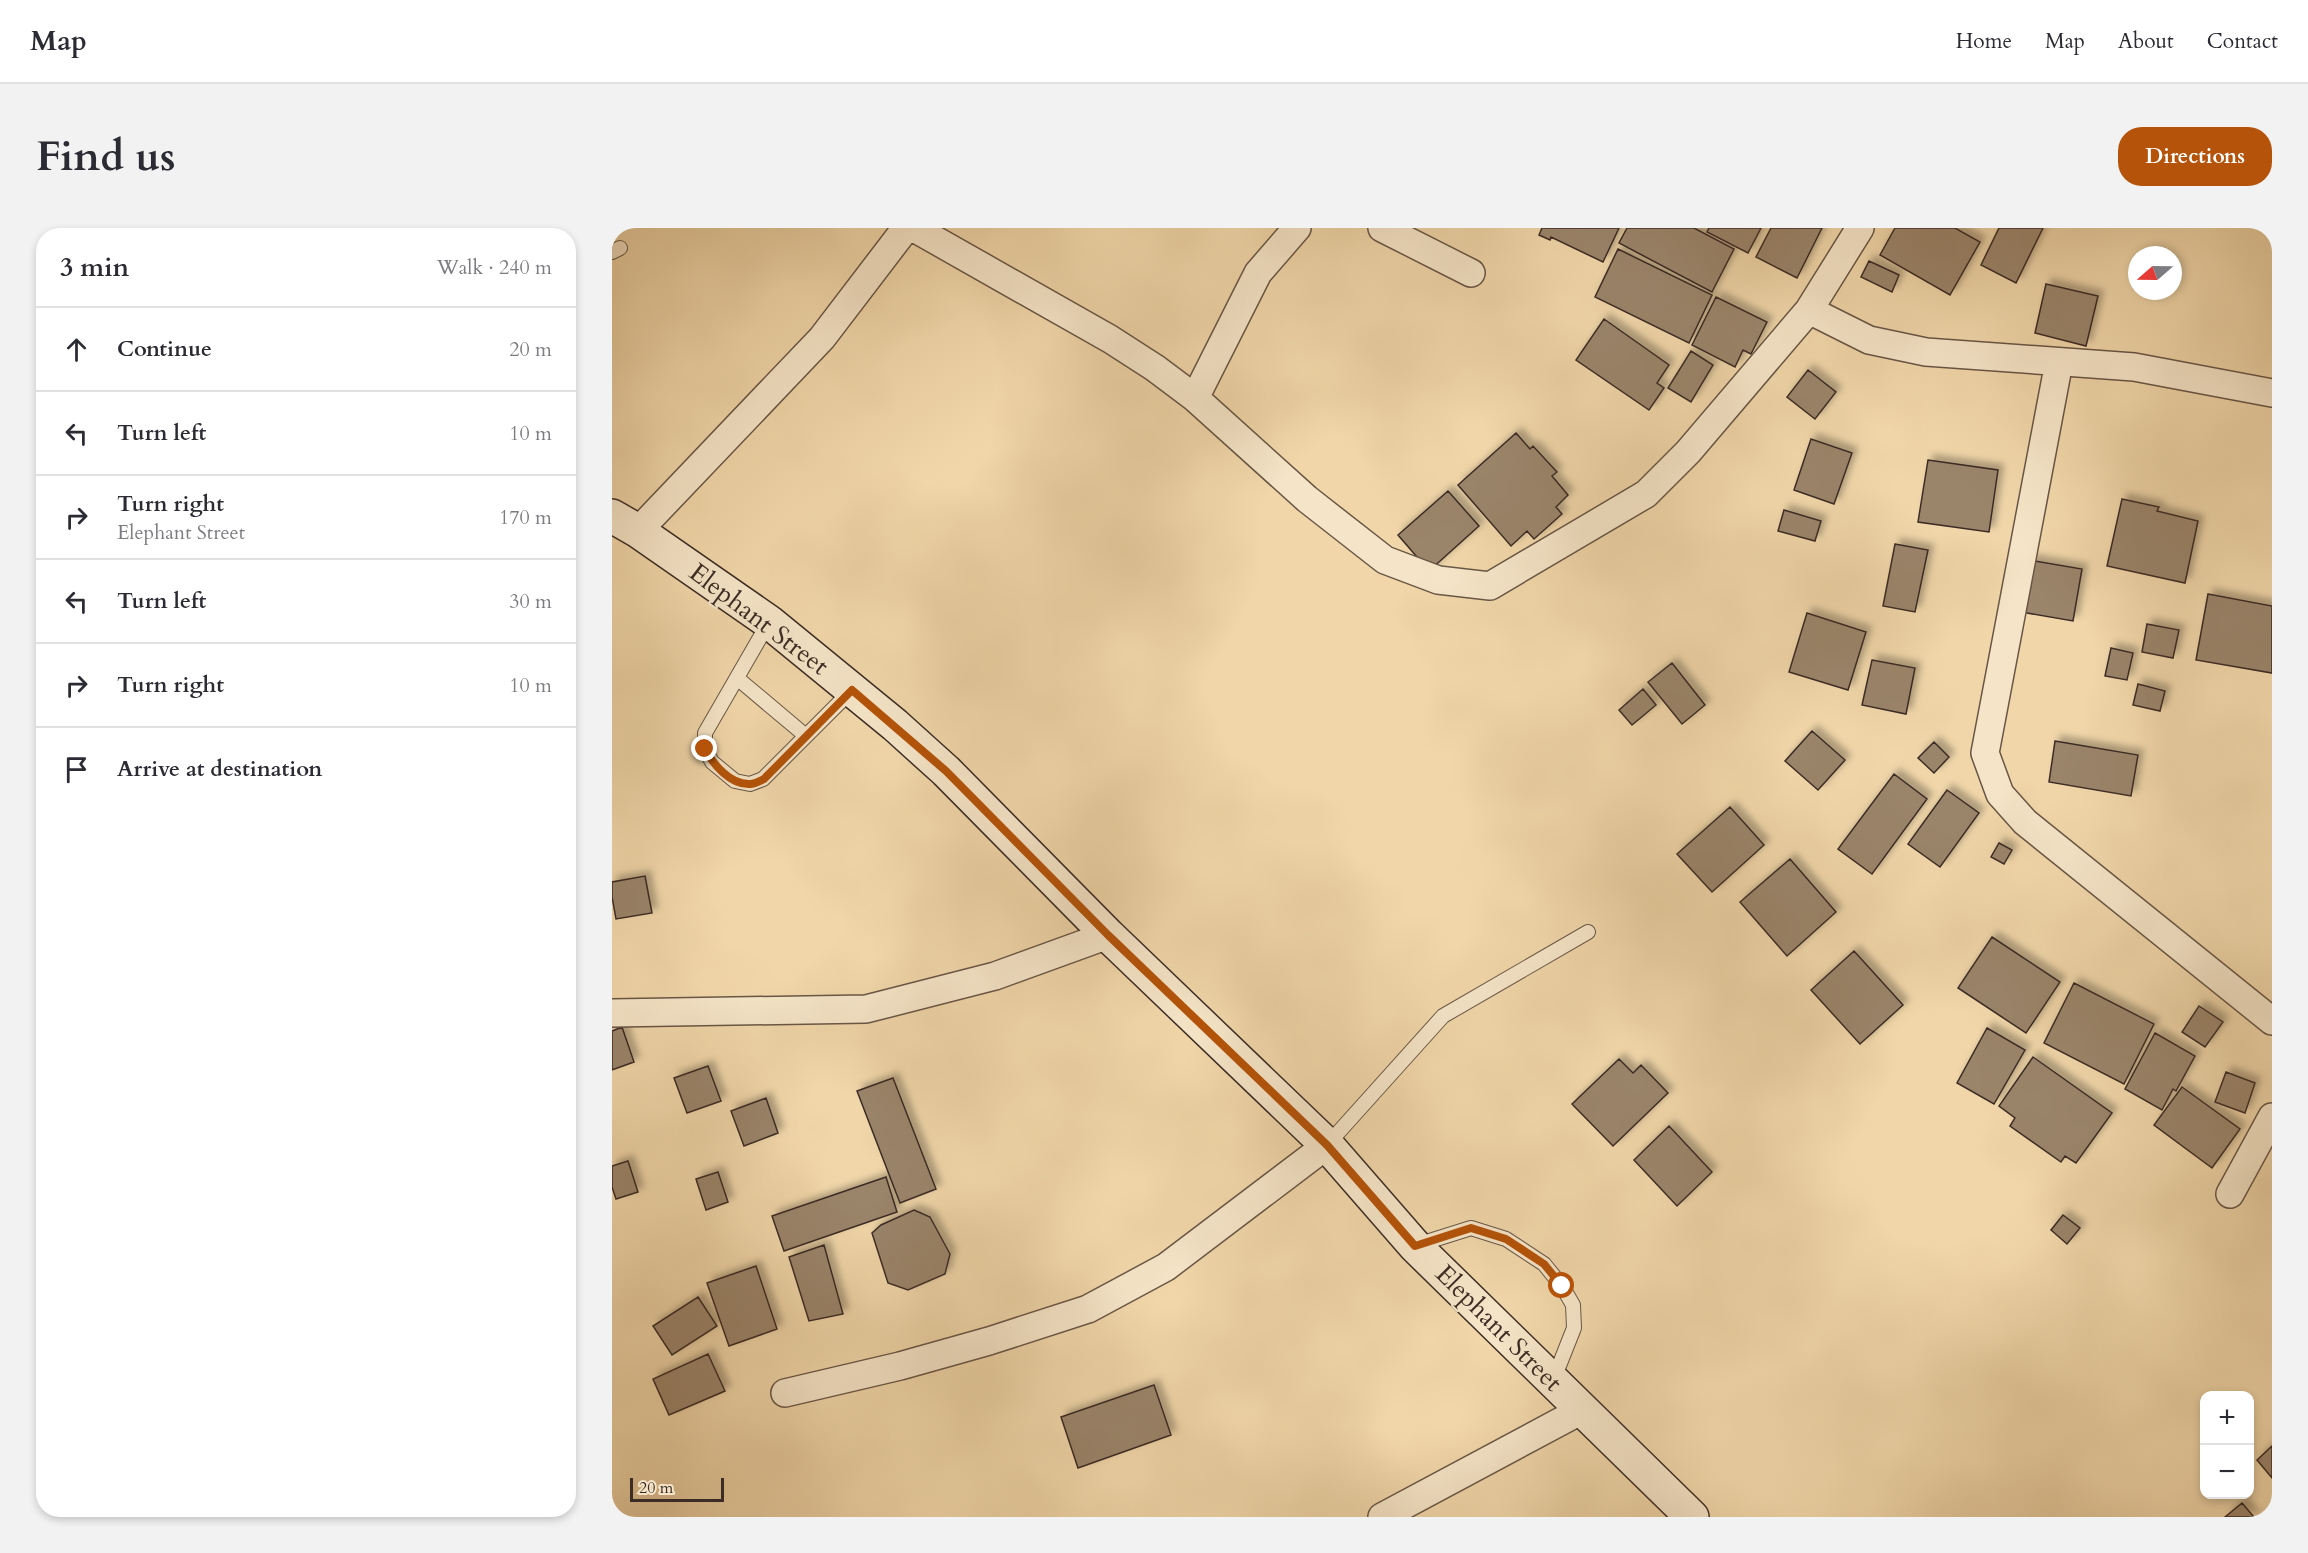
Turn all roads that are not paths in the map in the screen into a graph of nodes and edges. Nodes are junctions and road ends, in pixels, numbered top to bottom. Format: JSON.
{"nodes":[{"id":1,"x":906,"y":228,"type":"edge"},
{"id":2,"x":914,"y":228,"type":"edge"},
{"id":3,"x":1297,"y":228,"type":"edge"},
{"id":4,"x":1382,"y":228,"type":"edge"},
{"id":5,"x":1860,"y":228,"type":"edge"},
{"id":6,"x":1471,"y":273,"type":"dead end"},
{"id":7,"x":1809,"y":310,"type":"junction"},
{"id":8,"x":2059,"y":362,"type":"junction"},
{"id":9,"x":2272,"y":393,"type":"edge"},
{"id":10,"x":1195,"y":398,"type":"junction"},
{"id":11,"x":625,"y":524,"type":"edge"},
{"id":12,"x":769,"y":622,"type":"junction"},
{"id":13,"x":737,"y":678,"type":"junction"},
{"id":14,"x":852,"y":690,"type":"junction"},
{"id":15,"x":806,"y":736,"type":"junction"},
{"id":16,"x":1588,"y":932,"type":"dead end"},
{"id":17,"x":1108,"y":935,"type":"junction"},
{"id":18,"x":612,"y":1013,"type":"edge"},
{"id":19,"x":2272,"y":1021,"type":"edge"},
{"id":20,"x":2272,"y":1117,"type":"edge"},
{"id":21,"x":1327,"y":1145,"type":"junction"},
{"id":22,"x":2230,"y":1194,"type":"dead end"},
{"id":23,"x":1415,"y":1246,"type":"junction"},
{"id":24,"x":1553,"y":1382,"type":"junction"},
{"id":25,"x":784,"y":1393,"type":"dead end"},
{"id":26,"x":1582,"y":1410,"type":"junction"},
{"id":27,"x":1382,"y":1517,"type":"edge"},
{"id":28,"x":1692,"y":1517,"type":"edge"}],
"edges":[{"from":1,"to":11,"type":"street"},
{"from":2,"to":10,"type":"street"},
{"from":3,"to":10,"type":"street"},
{"from":4,"to":6,"type":"street"},
{"from":5,"to":7,"type":"street"},
{"from":7,"to":8,"type":"street"},
{"from":7,"to":10,"type":"street"},
{"from":8,"to":9,"type":"street"},
{"from":8,"to":19,"type":"street"},
{"from":11,"to":12,"type":"main road","name":"Elephant Street"},
{"from":12,"to":13,"type":"lane"},
{"from":12,"to":14,"type":"main road","name":"Elephant Street"},
{"from":13,"to":15,"type":"lane"},
{"from":13,"to":15,"type":"lane"},
{"from":14,"to":15,"type":"lane"},
{"from":14,"to":17,"type":"main road","name":"Elephant Street"},
{"from":16,"to":21,"type":"lane"},
{"from":17,"to":18,"type":"street"},
{"from":17,"to":21,"type":"main road","name":"Elephant Street"},
{"from":20,"to":22,"type":"street"},
{"from":21,"to":23,"type":"main road","name":"Elephant Street"},
{"from":21,"to":25,"type":"street"},
{"from":23,"to":24,"type":"main road","name":"Elephant Street"},
{"from":23,"to":24,"type":"lane"},
{"from":24,"to":26,"type":"main road","name":"Elephant Street"},
{"from":26,"to":27,"type":"street"},
{"from":26,"to":28,"type":"main road","name":"Elephant Street"}]}
